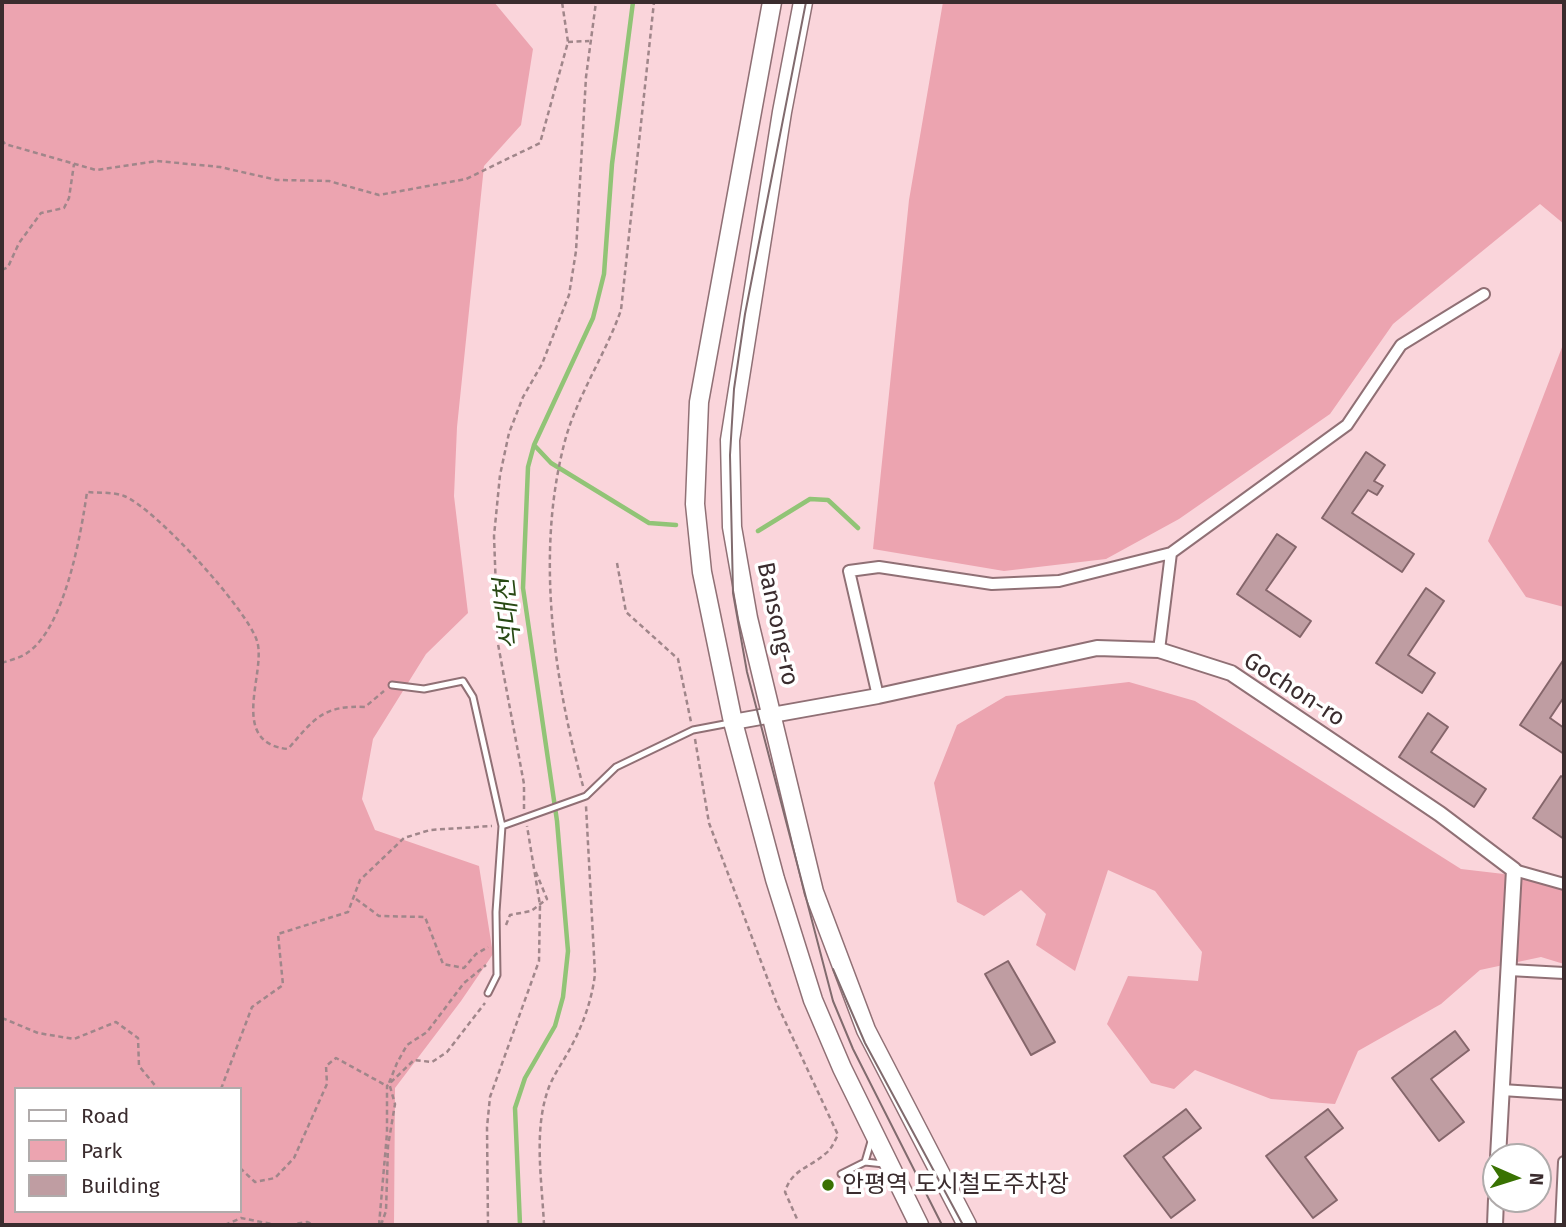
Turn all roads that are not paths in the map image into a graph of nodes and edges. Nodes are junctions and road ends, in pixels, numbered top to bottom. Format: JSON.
{"nodes":[{"id":1,"x":772,"y":2,"type":"edge"},
{"id":2,"x":803,"y":2,"type":"edge"},
{"id":3,"x":1484,"y":294,"type":"dead end"},
{"id":4,"x":1171,"y":553,"type":"junction"},
{"id":5,"x":1159,"y":650,"type":"junction"},
{"id":6,"x":392,"y":685,"type":"road end"},
{"id":7,"x":878,"y":696,"type":"junction"},
{"id":8,"x":773,"y":716,"type":"junction"},
{"id":9,"x":733,"y":722,"type":"junction"},
{"id":10,"x":502,"y":826,"type":"junction"},
{"id":11,"x":1514,"y":870,"type":"junction"},
{"id":12,"x":1564,"y":884,"type":"edge"},
{"id":13,"x":1509,"y":970,"type":"junction"},
{"id":14,"x":1564,"y":973,"type":"edge"},
{"id":15,"x":488,"y":993,"type":"road end"},
{"id":16,"x":1502,"y":1090,"type":"junction"},
{"id":17,"x":1564,"y":1094,"type":"edge"},
{"id":18,"x":874,"y":1133,"type":"junction"},
{"id":19,"x":1500,"y":1143,"type":"edge"},
{"id":20,"x":865,"y":1162,"type":"junction"},
{"id":21,"x":1564,"y":1162,"type":"edge"},
{"id":22,"x":889,"y":1164,"type":"junction"},
{"id":23,"x":841,"y":1174,"type":"dead end"},
{"id":24,"x":919,"y":1225,"type":"edge"},
{"id":25,"x":967,"y":1225,"type":"edge"},
{"id":26,"x":1561,"y":1225,"type":"edge"}],
"edges":[{"from":1,"to":9,"type":"main road"},
{"from":2,"to":8,"type":"main road","name":"Bansong-ro"},
{"from":3,"to":4,"type":"street"},
{"from":4,"to":5,"type":"street"},
{"from":4,"to":7,"type":"street"},
{"from":5,"to":7,"type":"street","name":"Gochon-ro"},
{"from":5,"to":11,"type":"street","name":"Gochon-ro"},
{"from":6,"to":10,"type":"lane"},
{"from":7,"to":8,"type":"street","name":"Gochon-ro"},
{"from":8,"to":9,"type":"street","name":"Gochon-ro"},
{"from":8,"to":25,"type":"main road","name":"Bansong-ro"},
{"from":9,"to":10,"type":"lane"},
{"from":9,"to":18,"type":"main road"},
{"from":10,"to":15,"type":"lane"},
{"from":11,"to":12,"type":"street"},
{"from":11,"to":13,"type":"street"},
{"from":13,"to":14,"type":"street"},
{"from":13,"to":16,"type":"street"},
{"from":16,"to":17,"type":"street"},
{"from":16,"to":19,"type":"street"},
{"from":18,"to":20,"type":"lane"},
{"from":18,"to":22,"type":"main road"},
{"from":20,"to":22,"type":"lane"},
{"from":20,"to":23,"type":"lane"},
{"from":21,"to":26,"type":"street"},
{"from":22,"to":24,"type":"main road"}]}
